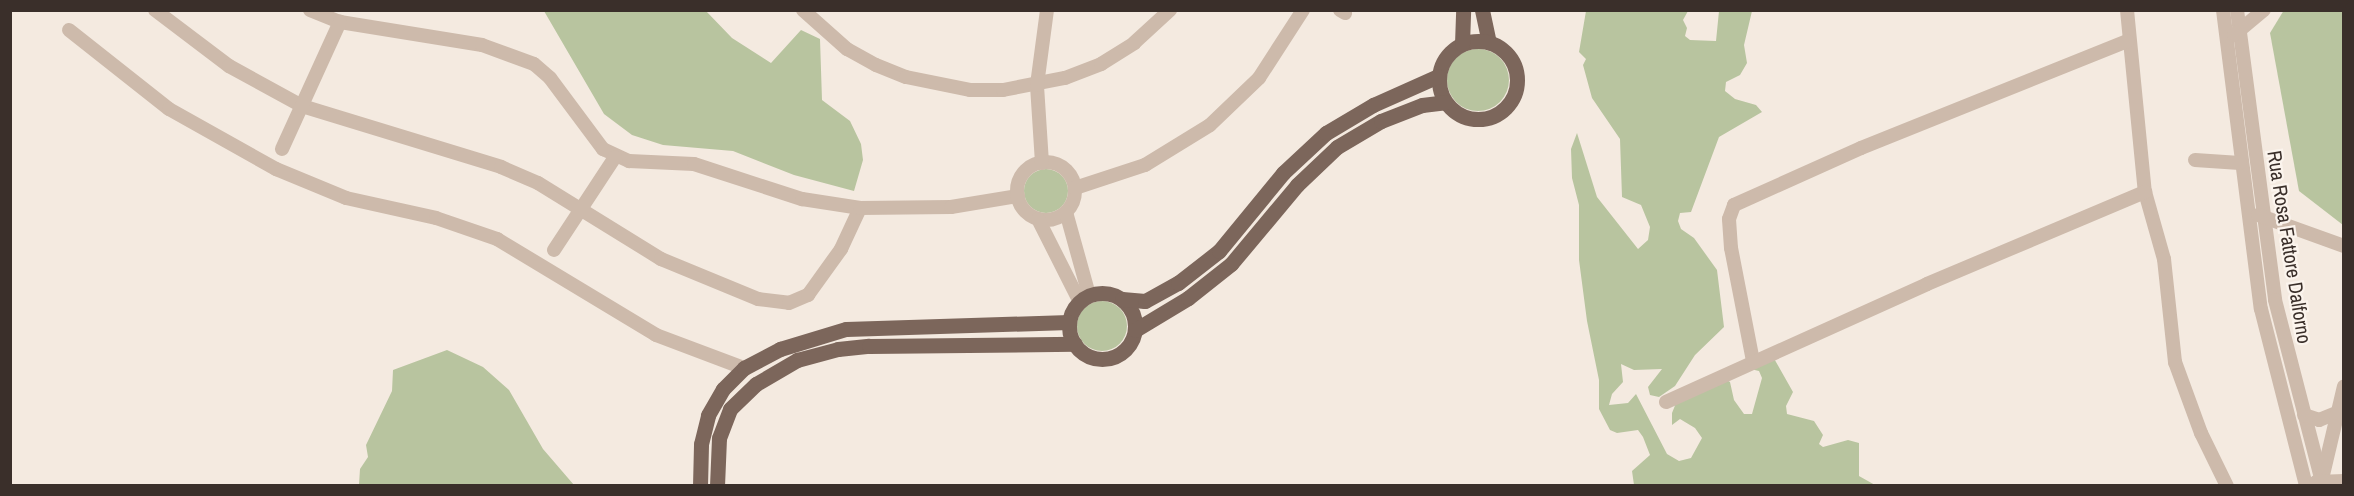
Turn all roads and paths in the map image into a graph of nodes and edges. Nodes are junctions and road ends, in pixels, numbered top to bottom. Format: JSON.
{"nodes":[{"id":1,"x":155,"y":10,"type":"edge"},
{"id":2,"x":310,"y":10,"type":"edge"},
{"id":3,"x":803,"y":10,"type":"edge"},
{"id":4,"x":1047,"y":10,"type":"edge"},
{"id":5,"x":1170,"y":10,"type":"edge"},
{"id":6,"x":1303,"y":10,"type":"edge"},
{"id":7,"x":1463,"y":10,"type":"edge"},
{"id":8,"x":1482,"y":10,"type":"edge"},
{"id":9,"x":2127,"y":10,"type":"edge"},
{"id":10,"x":2223,"y":10,"type":"edge"},
{"id":11,"x":2237,"y":10,"type":"edge"},
{"id":12,"x":2264,"y":10,"type":"edge"},
{"id":13,"x":340,"y":22,"type":"junction"},
{"id":14,"x":69,"y":30,"type":"dead end"},
{"id":15,"x":2240,"y":34,"type":"junction"},
{"id":16,"x":2225,"y":37,"type":"junction"},
{"id":17,"x":2127,"y":41,"type":"junction"},
{"id":18,"x":1490,"y":42,"type":"junction"},
{"id":19,"x":1462,"y":44,"type":"junction"},
{"id":20,"x":1438,"y":76,"type":"junction"},
{"id":21,"x":1037,"y":85,"type":"junction"},
{"id":22,"x":1445,"y":102,"type":"junction"},
{"id":23,"x":302,"y":106,"type":"junction"},
{"id":24,"x":282,"y":149,"type":"dead end"},
{"id":25,"x":615,"y":157,"type":"junction"},
{"id":26,"x":2195,"y":160,"type":"dead end"},
{"id":27,"x":1042,"y":163,"type":"junction"},
{"id":28,"x":2240,"y":163,"type":"junction"},
{"id":29,"x":1075,"y":188,"type":"junction"},
{"id":30,"x":2145,"y":192,"type":"junction"},
{"id":31,"x":1018,"y":196,"type":"junction"},
{"id":32,"x":582,"y":208,"type":"junction"},
{"id":33,"x":860,"y":208,"type":"junction"},
{"id":34,"x":1066,"y":212,"type":"junction"},
{"id":35,"x":2247,"y":214,"type":"junction"},
{"id":36,"x":2264,"y":216,"type":"junction"},
{"id":37,"x":1038,"y":219,"type":"junction"},
{"id":38,"x":2343,"y":246,"type":"edge"},
{"id":39,"x":554,"y":250,"type":"dead end"},
{"id":40,"x":1084,"y":299,"type":"junction"},
{"id":41,"x":1122,"y":299,"type":"junction"},
{"id":42,"x":1069,"y":322,"type":"junction"},
{"id":43,"x":1136,"y":330,"type":"junction"},
{"id":44,"x":1075,"y":344,"type":"junction"},
{"id":45,"x":1753,"y":360,"type":"junction"},
{"id":46,"x":744,"y":368,"type":"junction"},
{"id":47,"x":2343,"y":386,"type":"edge"},
{"id":48,"x":1666,"y":402,"type":"dead end"},
{"id":49,"x":2334,"y":414,"type":"junction"},
{"id":50,"x":2304,"y":416,"type":"junction"},
{"id":51,"x":2343,"y":481,"type":"edge"},
{"id":52,"x":2323,"y":483,"type":"edge"},
{"id":53,"x":2306,"y":485,"type":"edge"},
{"id":54,"x":700,"y":486,"type":"edge"},
{"id":55,"x":717,"y":486,"type":"edge"},
{"id":56,"x":2227,"y":486,"type":"edge"}],
"edges":[{"from":1,"to":23,"type":"street"},
{"from":2,"to":13,"type":"street"},
{"from":3,"to":21,"type":"street"},
{"from":4,"to":21,"type":"street"},
{"from":5,"to":21,"type":"street"},
{"from":6,"to":29,"type":"street"},
{"from":7,"to":19,"type":"main road"},
{"from":8,"to":18,"type":"main road"},
{"from":9,"to":17,"type":"street"},
{"from":10,"to":16,"type":"street","name":"Rua Rosa Fattore Dalforno"},
{"from":11,"to":15,"type":"street","name":"Rua Rosa Fattore Dalforno"},
{"from":12,"to":15,"type":"street"},
{"from":13,"to":23,"type":"street"},
{"from":13,"to":25,"type":"street"},
{"from":14,"to":46,"type":"street"},
{"from":15,"to":16,"type":"street"},
{"from":15,"to":36,"type":"street","name":"Rua Rosa Fattore Dalforno"},
{"from":16,"to":28,"type":"street","name":"Rua Rosa Fattore Dalforno"},
{"from":17,"to":30,"type":"street"},
{"from":17,"to":45,"type":"street"},
{"from":18,"to":19,"type":"main road"},
{"from":18,"to":22,"type":"main road"},
{"from":19,"to":20,"type":"main road"},
{"from":20,"to":22,"type":"main road"},
{"from":20,"to":41,"type":"main road"},
{"from":21,"to":27,"type":"street"},
{"from":22,"to":43,"type":"main road"},
{"from":23,"to":24,"type":"street"},
{"from":23,"to":32,"type":"street"},
{"from":25,"to":32,"type":"street"},
{"from":25,"to":33,"type":"street"},
{"from":26,"to":28,"type":"street"},
{"from":27,"to":29,"type":"street"},
{"from":27,"to":31,"type":"street"},
{"from":28,"to":35,"type":"street","name":"Rua Rosa Fattore Dalforno"},
{"from":29,"to":34,"type":"street"},
{"from":30,"to":45,"type":"street"},
{"from":30,"to":56,"type":"street"},
{"from":31,"to":33,"type":"street"},
{"from":31,"to":37,"type":"street"},
{"from":32,"to":33,"type":"street"},
{"from":32,"to":39,"type":"street"},
{"from":34,"to":37,"type":"street"},
{"from":34,"to":40,"type":"street"},
{"from":35,"to":36,"type":"street"},
{"from":35,"to":53,"type":"street","name":"Rua Rosa Fattore Dalforno"},
{"from":36,"to":38,"type":"street"},
{"from":36,"to":50,"type":"street","name":"Rua Rosa Fattore Dalforno"},
{"from":37,"to":40,"type":"street"},
{"from":40,"to":41,"type":"main road"},
{"from":40,"to":42,"type":"main road"},
{"from":41,"to":43,"type":"main road"},
{"from":42,"to":44,"type":"main road"},
{"from":42,"to":46,"type":"main road"},
{"from":43,"to":44,"type":"main road"},
{"from":44,"to":55,"type":"main road"},
{"from":45,"to":48,"type":"street"},
{"from":46,"to":54,"type":"main road"},
{"from":47,"to":49,"type":"street"},
{"from":49,"to":50,"type":"street"},
{"from":49,"to":52,"type":"street"},
{"from":50,"to":52,"type":"street","name":"Rua Rosa Fattore Dalforno"},
{"from":51,"to":52,"type":"street"},
{"from":52,"to":53,"type":"street"}]}
